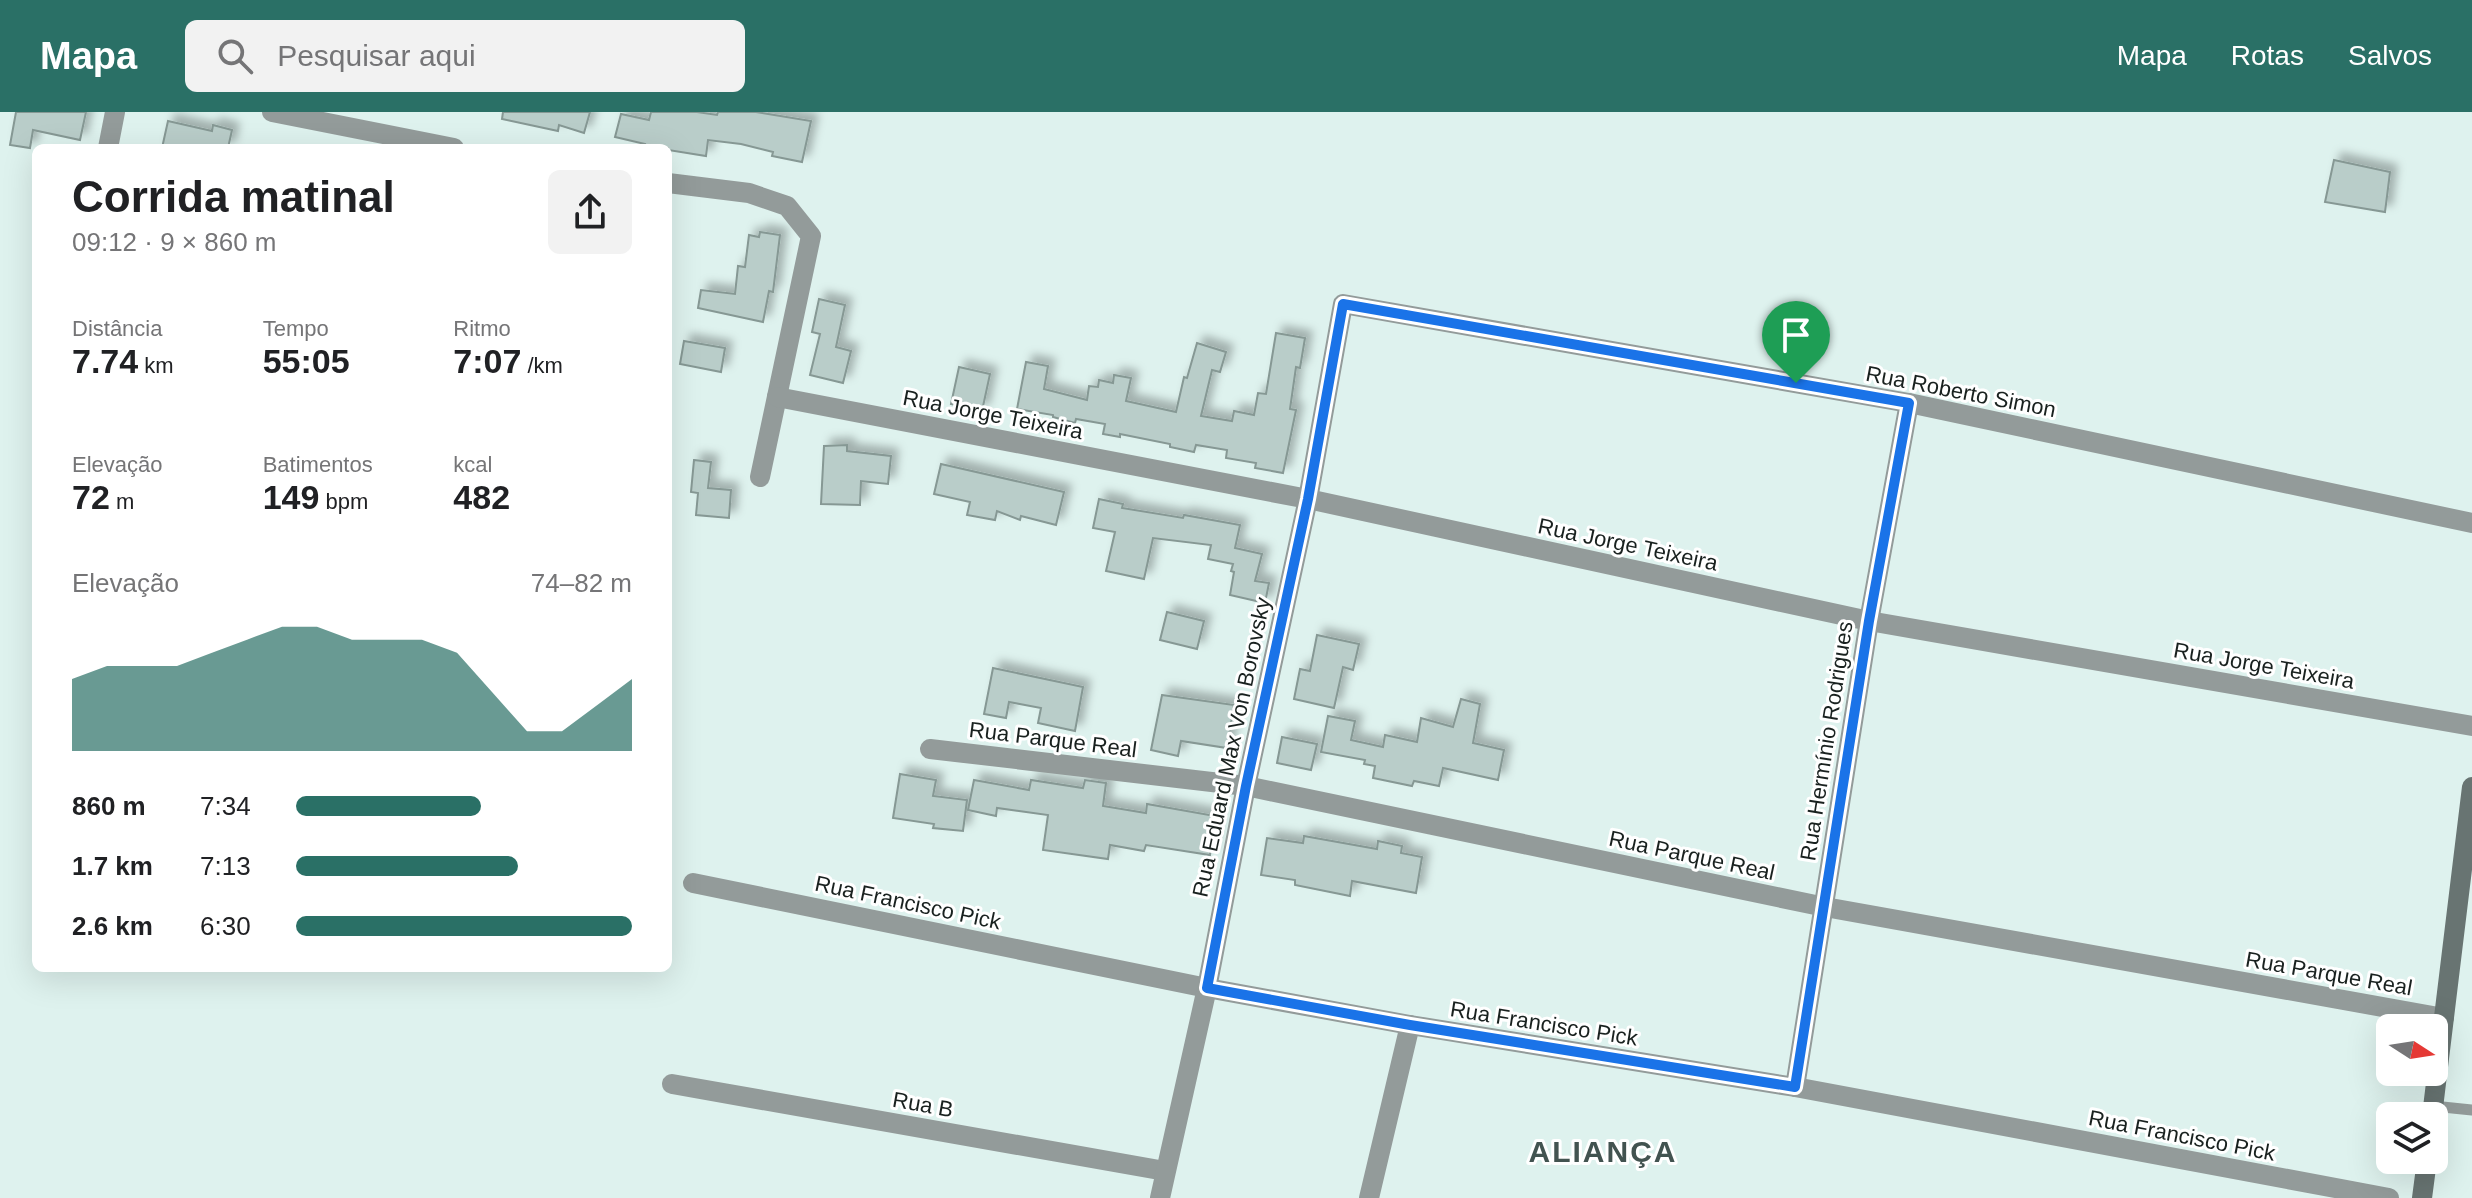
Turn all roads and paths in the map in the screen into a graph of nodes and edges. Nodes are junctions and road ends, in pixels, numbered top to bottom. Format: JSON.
{"nodes":[{"id":1,"x":115,"y":112,"type":"edge"},
{"id":2,"x":272,"y":112,"type":"edge"},
{"id":3,"x":109,"y":144,"type":"edge"},
{"id":4,"x":434,"y":144,"type":"edge"},
{"id":5,"x":672,"y":183,"type":"edge"},
{"id":6,"x":1343,"y":304,"type":"joint"},
{"id":7,"x":777,"y":397,"type":"junction"},
{"id":8,"x":1909,"y":403,"type":"junction"},
{"id":9,"x":760,"y":477,"type":"dead end"},
{"id":10,"x":1308,"y":499,"type":"junction"},
{"id":11,"x":2472,"y":523,"type":"edge"},
{"id":12,"x":1869,"y":621,"type":"junction"},
{"id":13,"x":2472,"y":726,"type":"edge"},
{"id":14,"x":930,"y":749,"type":"dead end"},
{"id":15,"x":1246,"y":786,"type":"junction"},
{"id":16,"x":2472,"y":787,"type":"edge"},
{"id":17,"x":693,"y":883,"type":"dead end"},
{"id":18,"x":1825,"y":907,"type":"junction"},
{"id":19,"x":1207,"y":988,"type":"junction"},
{"id":20,"x":2422,"y":1014,"type":"edge"},
{"id":21,"x":2444,"y":1014,"type":"edge"},
{"id":22,"x":1410,"y":1025,"type":"junction"},
{"id":23,"x":672,"y":1084,"type":"dead end"},
{"id":24,"x":1795,"y":1087,"type":"junction"},
{"id":25,"x":2472,"y":1110,"type":"edge"},
{"id":26,"x":2448,"y":1111,"type":"edge"},
{"id":27,"x":1165,"y":1171,"type":"junction"},
{"id":28,"x":2425,"y":1174,"type":"edge"},
{"id":29,"x":1160,"y":1198,"type":"edge"},
{"id":30,"x":1369,"y":1198,"type":"edge"},
{"id":31,"x":2389,"y":1198,"type":"edge"},
{"id":32,"x":2422,"y":1198,"type":"edge"}],
"edges":[{"from":1,"to":3,"type":"street"},
{"from":2,"to":4,"type":"street"},
{"from":5,"to":7,"type":"street"},
{"from":6,"to":8,"type":"street","name":"Rua Roberto Simon"},
{"from":6,"to":10,"type":"street","name":"Rua Eduard Max Von Borovsky"},
{"from":7,"to":9,"type":"street"},
{"from":7,"to":10,"type":"street","name":"Rua Jorge Teixeira"},
{"from":8,"to":11,"type":"street","name":"Rua Roberto Simon"},
{"from":8,"to":12,"type":"street","name":"Rua Hermínio Rodrigues"},
{"from":10,"to":12,"type":"street","name":"Rua Jorge Teixeira"},
{"from":10,"to":15,"type":"street","name":"Rua Eduard Max Von Borovsky"},
{"from":12,"to":13,"type":"street","name":"Rua Jorge Teixeira"},
{"from":12,"to":18,"type":"street","name":"Rua Hermínio Rodrigues"},
{"from":14,"to":15,"type":"street","name":"Rua Parque Real"},
{"from":15,"to":18,"type":"street","name":"Rua Parque Real"},
{"from":15,"to":19,"type":"street","name":"Rua Eduard Max Von Borovsky"},
{"from":16,"to":21,"type":"main road"},
{"from":17,"to":19,"type":"street","name":"Rua Francisco Pick"},
{"from":18,"to":20,"type":"street","name":"Rua Parque Real"},
{"from":18,"to":24,"type":"street","name":"Rua Hermínio Rodrigues"},
{"from":19,"to":22,"type":"street","name":"Rua Francisco Pick"},
{"from":19,"to":27,"type":"street","name":"Rua Eduard Max Von Borovsky"},
{"from":22,"to":24,"type":"street","name":"Rua Francisco Pick"},
{"from":22,"to":30,"type":"street"},
{"from":23,"to":27,"type":"street","name":"Rua B"},
{"from":24,"to":31,"type":"street","name":"Rua Francisco Pick"},
{"from":25,"to":26,"type":"lane"},
{"from":27,"to":29,"type":"street","name":"Rua Eduard Max Von Borovsky"},
{"from":28,"to":32,"type":"main road"}]}
